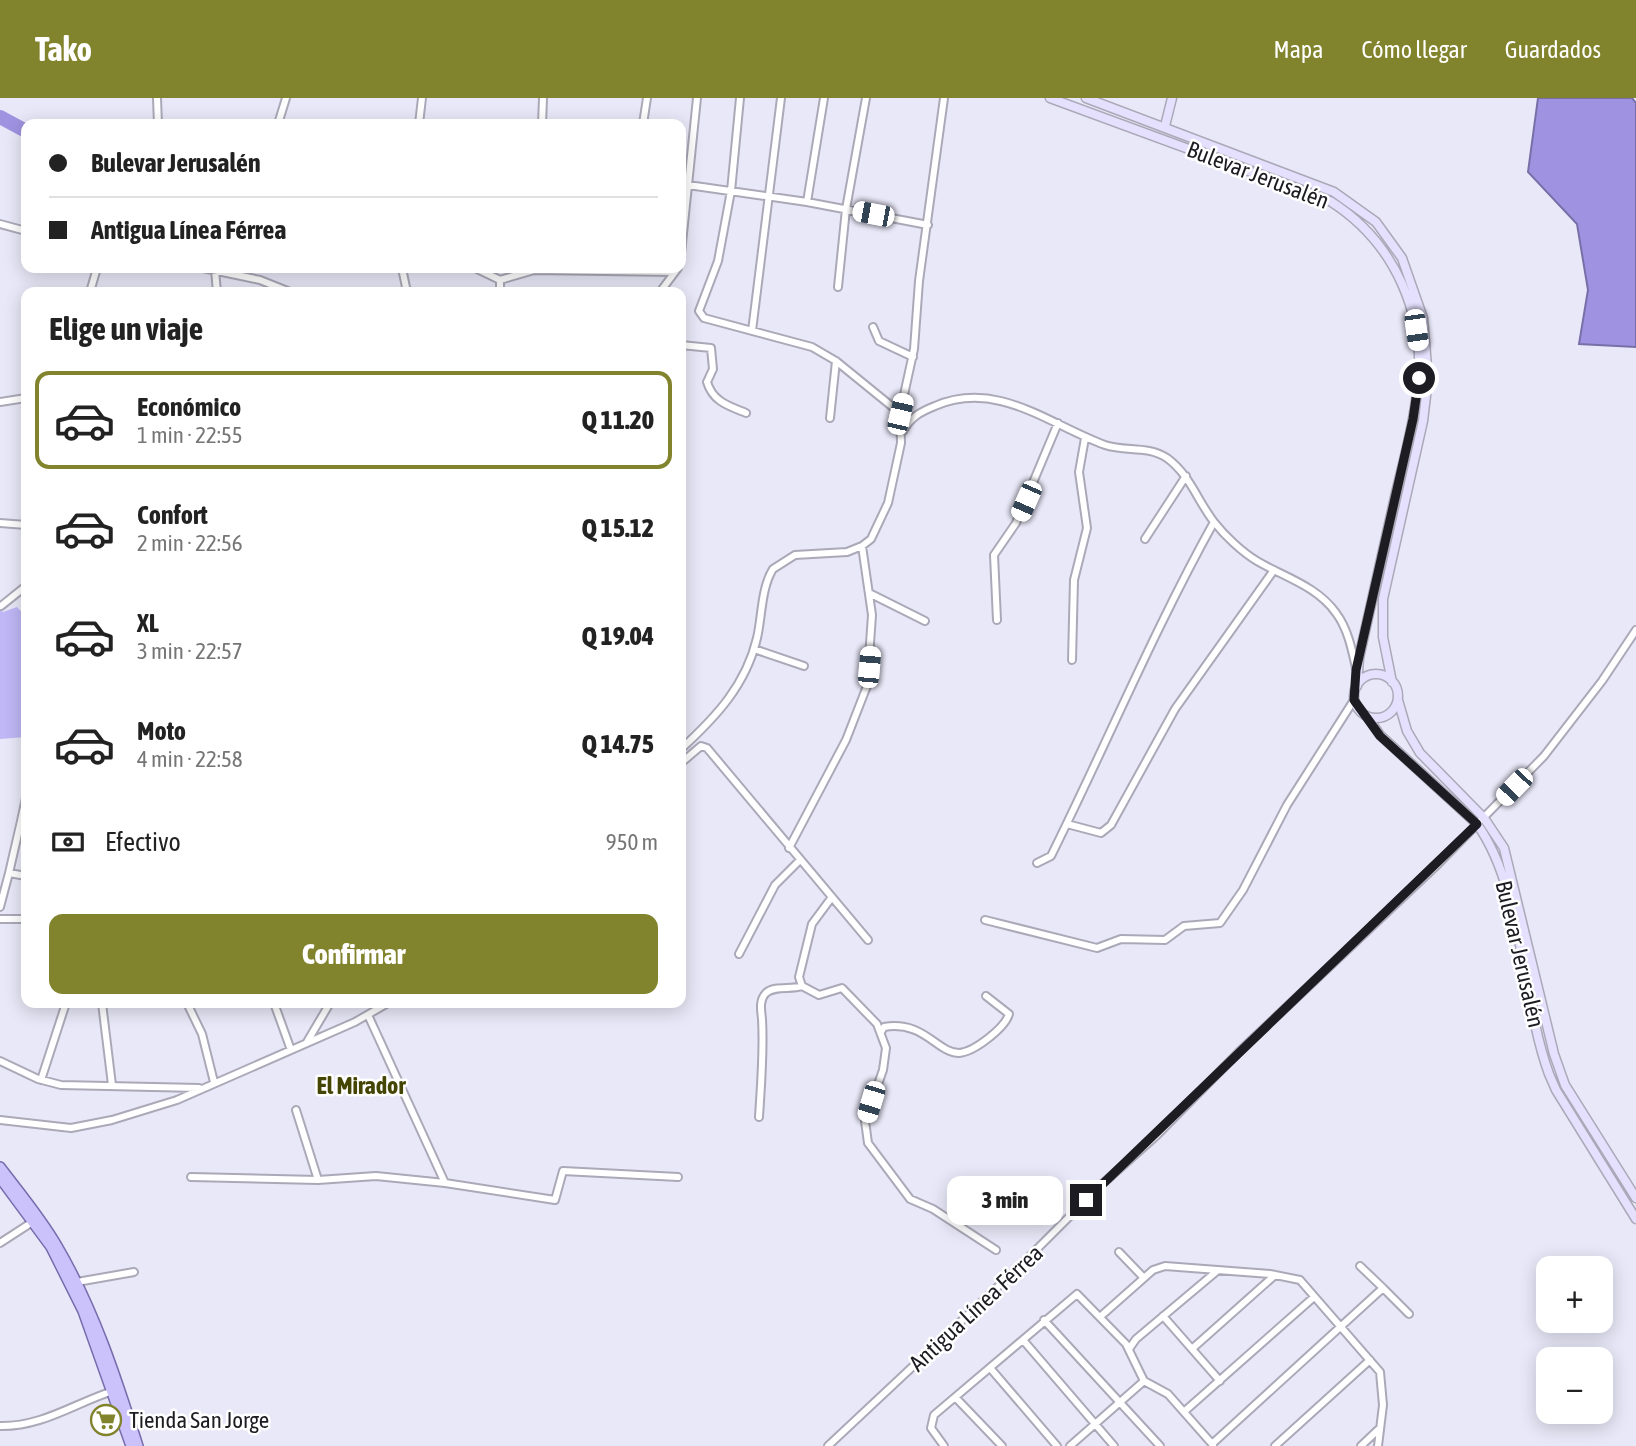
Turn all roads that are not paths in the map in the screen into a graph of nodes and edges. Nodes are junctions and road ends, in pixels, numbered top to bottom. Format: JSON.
{"nodes":[{"id":1,"x":157,"y":98,"type":"edge"},
{"id":2,"x":286,"y":98,"type":"edge"},
{"id":3,"x":422,"y":98,"type":"edge"},
{"id":4,"x":544,"y":98,"type":"edge"},
{"id":5,"x":647,"y":98,"type":"edge"},
{"id":6,"x":697,"y":98,"type":"edge"},
{"id":7,"x":740,"y":98,"type":"edge"},
{"id":8,"x":781,"y":98,"type":"edge"},
{"id":9,"x":824,"y":98,"type":"edge"},
{"id":10,"x":866,"y":98,"type":"edge"},
{"id":11,"x":944,"y":98,"type":"edge"},
{"id":12,"x":1050,"y":98,"type":"edge"},
{"id":13,"x":1086,"y":98,"type":"edge"},
{"id":14,"x":1172,"y":98,"type":"edge"},
{"id":15,"x":158,"y":119,"type":"edge"},
{"id":16,"x":280,"y":119,"type":"edge"},
{"id":17,"x":420,"y":119,"type":"edge"},
{"id":18,"x":542,"y":119,"type":"edge"},
{"id":19,"x":644,"y":119,"type":"edge"},
{"id":20,"x":1165,"y":125,"type":"junction"},
{"id":21,"x":686,"y":172,"type":"edge"},
{"id":22,"x":686,"y":185,"type":"edge"},
{"id":23,"x":731,"y":191,"type":"junction"},
{"id":24,"x":767,"y":196,"type":"junction"},
{"id":25,"x":807,"y":202,"type":"junction"},
{"id":26,"x":846,"y":209,"type":"junction"},
{"id":27,"x":0,"y":224,"type":"edge"},
{"id":28,"x":928,"y":225,"type":"junction"},
{"id":29,"x":21,"y":230,"type":"edge"},
{"id":30,"x":228,"y":273,"type":"edge"},
{"id":31,"x":485,"y":273,"type":"edge"},
{"id":32,"x":522,"y":273,"type":"edge"},
{"id":33,"x":500,"y":280,"type":"junction"},
{"id":34,"x":278,"y":287,"type":"edge"},
{"id":35,"x":500,"y":287,"type":"edge"},
{"id":36,"x":838,"y":287,"type":"dead end"},
{"id":37,"x":873,"y":327,"type":"dead end"},
{"id":38,"x":752,"y":331,"type":"junction"},
{"id":39,"x":686,"y":346,"type":"edge"},
{"id":40,"x":913,"y":357,"type":"junction"},
{"id":41,"x":836,"y":361,"type":"junction"},
{"id":42,"x":21,"y":399,"type":"edge"},
{"id":43,"x":0,"y":402,"type":"edge"},
{"id":44,"x":746,"y":413,"type":"dead end"},
{"id":45,"x":900,"y":414,"type":"junction"},
{"id":46,"x":830,"y":418,"type":"dead end"},
{"id":47,"x":1058,"y":423,"type":"junction"},
{"id":48,"x":902,"y":433,"type":"junction"},
{"id":49,"x":1085,"y":438,"type":"junction"},
{"id":50,"x":1186,"y":476,"type":"junction"},
{"id":51,"x":1214,"y":522,"type":"junction"},
{"id":52,"x":0,"y":523,"type":"edge"},
{"id":53,"x":21,"y":525,"type":"edge"},
{"id":54,"x":1145,"y":539,"type":"dead end"},
{"id":55,"x":862,"y":546,"type":"junction"},
{"id":56,"x":1275,"y":570,"type":"junction"},
{"id":57,"x":21,"y":590,"type":"edge"},
{"id":58,"x":871,"y":594,"type":"junction"},
{"id":59,"x":1,"y":606,"type":"edge"},
{"id":60,"x":997,"y":620,"type":"dead end"},
{"id":61,"x":925,"y":621,"type":"dead end"},
{"id":62,"x":1636,"y":630,"type":"edge"},
{"id":63,"x":754,"y":649,"type":"junction"},
{"id":64,"x":1072,"y":660,"type":"dead end"},
{"id":65,"x":804,"y":666,"type":"dead end"},
{"id":66,"x":1356,"y":670,"type":"junction"},
{"id":67,"x":1392,"y":682,"type":"junction"},
{"id":68,"x":1357,"y":685,"type":"junction"},
{"id":69,"x":1354,"y":700,"type":"junction"},
{"id":70,"x":1398,"y":700,"type":"junction"},
{"id":71,"x":1367,"y":716,"type":"junction"},
{"id":72,"x":686,"y":744,"type":"edge"},
{"id":73,"x":686,"y":758,"type":"edge"},
{"id":74,"x":1480,"y":821,"type":"junction"},
{"id":75,"x":1068,"y":824,"type":"junction"},
{"id":76,"x":21,"y":832,"type":"edge"},
{"id":77,"x":789,"y":848,"type":"junction"},
{"id":78,"x":800,"y":860,"type":"junction"},
{"id":79,"x":1037,"y":863,"type":"dead end"},
{"id":80,"x":9,"y":873,"type":"junction"},
{"id":81,"x":21,"y":875,"type":"edge"},
{"id":82,"x":832,"y":897,"type":"junction"},
{"id":83,"x":0,"y":908,"type":"edge"},
{"id":84,"x":0,"y":919,"type":"edge"},
{"id":85,"x":21,"y":919,"type":"edge"},
{"id":86,"x":985,"y":920,"type":"dead end"},
{"id":87,"x":868,"y":940,"type":"dead end"},
{"id":88,"x":739,"y":954,"type":"dead end"},
{"id":89,"x":802,"y":986,"type":"junction"},
{"id":90,"x":986,"y":996,"type":"dead end"},
{"id":91,"x":64,"y":1008,"type":"edge"},
{"id":92,"x":103,"y":1008,"type":"edge"},
{"id":93,"x":189,"y":1008,"type":"edge"},
{"id":94,"x":276,"y":1008,"type":"edge"},
{"id":95,"x":327,"y":1008,"type":"edge"},
{"id":96,"x":380,"y":1008,"type":"edge"},
{"id":97,"x":368,"y":1015,"type":"junction"},
{"id":98,"x":881,"y":1032,"type":"junction"},
{"id":99,"x":307,"y":1042,"type":"junction"},
{"id":100,"x":291,"y":1050,"type":"junction"},
{"id":101,"x":0,"y":1061,"type":"edge"},
{"id":102,"x":41,"y":1080,"type":"junction"},
{"id":103,"x":215,"y":1082,"type":"junction"},
{"id":104,"x":112,"y":1084,"type":"junction"},
{"id":105,"x":201,"y":1088,"type":"junction"},
{"id":106,"x":296,"y":1110,"type":"dead end"},
{"id":107,"x":759,"y":1117,"type":"dead end"},
{"id":108,"x":0,"y":1120,"type":"edge"},
{"id":109,"x":0,"y":1167,"type":"edge"},
{"id":110,"x":191,"y":1177,"type":"dead end"},
{"id":111,"x":678,"y":1177,"type":"dead end"},
{"id":112,"x":0,"y":1178,"type":"edge"},
{"id":113,"x":318,"y":1180,"type":"junction"},
{"id":114,"x":445,"y":1182,"type":"junction"},
{"id":115,"x":1636,"y":1198,"type":"edge"},
{"id":116,"x":1636,"y":1219,"type":"edge"},
{"id":117,"x":36,"y":1220,"type":"junction"},
{"id":118,"x":0,"y":1243,"type":"edge"},
{"id":119,"x":996,"y":1250,"type":"dead end"},
{"id":120,"x":1119,"y":1252,"type":"dead end"},
{"id":121,"x":1360,"y":1266,"type":"dead end"},
{"id":122,"x":1217,"y":1271,"type":"junction"},
{"id":123,"x":134,"y":1272,"type":"dead end"},
{"id":124,"x":1275,"y":1275,"type":"junction"},
{"id":125,"x":1144,"y":1278,"type":"junction"},
{"id":126,"x":77,"y":1282,"type":"junction"},
{"id":127,"x":1383,"y":1288,"type":"junction"},
{"id":128,"x":1314,"y":1297,"type":"junction"},
{"id":129,"x":1409,"y":1314,"type":"dead end"},
{"id":130,"x":1101,"y":1316,"type":"junction"},
{"id":131,"x":1163,"y":1316,"type":"junction"},
{"id":132,"x":1044,"y":1320,"type":"junction"},
{"id":133,"x":1342,"y":1328,"type":"junction"},
{"id":134,"x":1023,"y":1340,"type":"junction"},
{"id":135,"x":1193,"y":1348,"type":"junction"},
{"id":136,"x":1129,"y":1349,"type":"junction"},
{"id":137,"x":1370,"y":1360,"type":"junction"},
{"id":138,"x":991,"y":1369,"type":"junction"},
{"id":139,"x":1144,"y":1381,"type":"junction"},
{"id":140,"x":1220,"y":1381,"type":"junction"},
{"id":141,"x":113,"y":1391,"type":"junction"},
{"id":142,"x":956,"y":1398,"type":"junction"},
{"id":143,"x":1121,"y":1402,"type":"junction"},
{"id":144,"x":1185,"y":1410,"type":"junction"},
{"id":145,"x":1095,"y":1425,"type":"junction"},
{"id":146,"x":0,"y":1426,"type":"edge"},
{"id":147,"x":1381,"y":1427,"type":"junction"},
{"id":148,"x":1213,"y":1445,"type":"edge"},
{"id":149,"x":131,"y":1446,"type":"edge"},
{"id":150,"x":138,"y":1446,"type":"edge"},
{"id":151,"x":828,"y":1446,"type":"edge"},
{"id":152,"x":944,"y":1446,"type":"edge"},
{"id":153,"x":1002,"y":1446,"type":"edge"},
{"id":154,"x":1057,"y":1446,"type":"edge"},
{"id":155,"x":1070,"y":1446,"type":"edge"},
{"id":156,"x":1114,"y":1446,"type":"edge"},
{"id":157,"x":1160,"y":1446,"type":"edge"},
{"id":158,"x":1275,"y":1446,"type":"edge"},
{"id":159,"x":1361,"y":1446,"type":"edge"},
{"id":160,"x":1378,"y":1446,"type":"edge"}],
"edges":[{"from":1,"to":15,"type":"street"},
{"from":2,"to":16,"type":"street"},
{"from":3,"to":17,"type":"street"},
{"from":4,"to":18,"type":"street"},
{"from":5,"to":19,"type":"street"},
{"from":6,"to":21,"type":"street"},
{"from":7,"to":23,"type":"street"},
{"from":8,"to":24,"type":"street"},
{"from":9,"to":25,"type":"street"},
{"from":10,"to":26,"type":"street"},
{"from":11,"to":28,"type":"street"},
{"from":12,"to":66,"type":"main road","name":"Bulevar Jerusalén"},
{"from":13,"to":20,"type":"main road","name":"Bulevar Jerusalén"},
{"from":14,"to":20,"type":"main road"},
{"from":20,"to":67,"type":"main road","name":"Bulevar Jerusalén"},
{"from":22,"to":23,"type":"street"},
{"from":23,"to":24,"type":"street"},
{"from":23,"to":38,"type":"street"},
{"from":24,"to":25,"type":"street"},
{"from":24,"to":38,"type":"street"},
{"from":25,"to":26,"type":"street"},
{"from":26,"to":28,"type":"street"},
{"from":26,"to":36,"type":"street"},
{"from":27,"to":29,"type":"street"},
{"from":28,"to":40,"type":"street"},
{"from":30,"to":34,"type":"street"},
{"from":31,"to":33,"type":"street"},
{"from":32,"to":33,"type":"street"},
{"from":33,"to":35,"type":"street"},
{"from":37,"to":40,"type":"street"},
{"from":38,"to":41,"type":"street"},
{"from":39,"to":44,"type":"street"},
{"from":40,"to":45,"type":"street"},
{"from":41,"to":45,"type":"street"},
{"from":41,"to":46,"type":"street"},
{"from":42,"to":43,"type":"street"},
{"from":45,"to":48,"type":"street"},
{"from":47,"to":48,"type":"street"},
{"from":47,"to":49,"type":"street"},
{"from":47,"to":60,"type":"street"},
{"from":48,"to":55,"type":"street"},
{"from":49,"to":50,"type":"street"},
{"from":49,"to":64,"type":"street"},
{"from":50,"to":51,"type":"street"},
{"from":50,"to":54,"type":"street"},
{"from":51,"to":56,"type":"street"},
{"from":51,"to":75,"type":"street"},
{"from":52,"to":53,"type":"street"},
{"from":55,"to":58,"type":"street"},
{"from":55,"to":63,"type":"street"},
{"from":56,"to":66,"type":"street"},
{"from":56,"to":75,"type":"street"},
{"from":57,"to":59,"type":"street"},
{"from":58,"to":61,"type":"street"},
{"from":58,"to":77,"type":"street"},
{"from":62,"to":74,"type":"street","name":"Antigua Línea Férrea"},
{"from":63,"to":65,"type":"street"},
{"from":63,"to":72,"type":"street"},
{"from":66,"to":68,"type":"main road","name":"Bulevar Jerusalén"},
{"from":67,"to":68,"type":"main road"},
{"from":67,"to":70,"type":"main road"},
{"from":68,"to":69,"type":"main road"},
{"from":69,"to":71,"type":"main road"},
{"from":69,"to":86,"type":"street"},
{"from":70,"to":71,"type":"main road"},
{"from":70,"to":74,"type":"main road","name":"Bulevar Jerusalén"},
{"from":71,"to":74,"type":"main road","name":"Bulevar Jerusalén"},
{"from":73,"to":77,"type":"street"},
{"from":74,"to":115,"type":"main road","name":"Bulevar Jerusalén"},
{"from":74,"to":116,"type":"main road","name":"Bulevar Jerusalén"},
{"from":74,"to":151,"type":"street","name":"Antigua Línea Férrea"},
{"from":75,"to":79,"type":"street"},
{"from":76,"to":80,"type":"street"},
{"from":77,"to":78,"type":"street"},
{"from":78,"to":82,"type":"street"},
{"from":78,"to":88,"type":"street"},
{"from":80,"to":81,"type":"street"},
{"from":80,"to":83,"type":"street"},
{"from":82,"to":87,"type":"street"},
{"from":82,"to":89,"type":"street"},
{"from":84,"to":85,"type":"street"},
{"from":89,"to":98,"type":"street"},
{"from":89,"to":107,"type":"street"},
{"from":90,"to":98,"type":"street"},
{"from":91,"to":102,"type":"street"},
{"from":92,"to":104,"type":"street"},
{"from":93,"to":103,"type":"street"},
{"from":94,"to":100,"type":"street"},
{"from":95,"to":99,"type":"street"},
{"from":96,"to":97,"type":"street"},
{"from":97,"to":99,"type":"street"},
{"from":97,"to":114,"type":"street"},
{"from":98,"to":119,"type":"street"},
{"from":99,"to":100,"type":"street"},
{"from":100,"to":103,"type":"street"},
{"from":101,"to":102,"type":"street"},
{"from":102,"to":104,"type":"street"},
{"from":103,"to":105,"type":"street"},
{"from":104,"to":105,"type":"street"},
{"from":105,"to":108,"type":"street"},
{"from":106,"to":113,"type":"street"},
{"from":109,"to":117,"type":"main road"},
{"from":110,"to":113,"type":"street"},
{"from":111,"to":114,"type":"street"},
{"from":112,"to":117,"type":"main road"},
{"from":113,"to":114,"type":"street"},
{"from":117,"to":118,"type":"street"},
{"from":117,"to":126,"type":"main road"},
{"from":117,"to":141,"type":"main road"},
{"from":120,"to":125,"type":"street"},
{"from":121,"to":127,"type":"street"},
{"from":122,"to":124,"type":"street"},
{"from":122,"to":125,"type":"street"},
{"from":122,"to":131,"type":"street"},
{"from":123,"to":126,"type":"street"},
{"from":124,"to":128,"type":"street"},
{"from":124,"to":135,"type":"street"},
{"from":125,"to":130,"type":"street"},
{"from":126,"to":150,"type":"main road"},
{"from":127,"to":129,"type":"street"},
{"from":127,"to":133,"type":"street"},
{"from":128,"to":133,"type":"street"},
{"from":128,"to":140,"type":"street"},
{"from":130,"to":132,"type":"street"},
{"from":130,"to":136,"type":"street"},
{"from":131,"to":135,"type":"street"},
{"from":131,"to":136,"type":"street"},
{"from":132,"to":134,"type":"street"},
{"from":132,"to":143,"type":"street"},
{"from":133,"to":137,"type":"street"},
{"from":133,"to":148,"type":"street"},
{"from":134,"to":138,"type":"street"},
{"from":134,"to":145,"type":"street"},
{"from":135,"to":140,"type":"street"},
{"from":136,"to":139,"type":"street"},
{"from":137,"to":147,"type":"street"},
{"from":137,"to":158,"type":"street"},
{"from":138,"to":142,"type":"street"},
{"from":138,"to":154,"type":"street"},
{"from":139,"to":143,"type":"street"},
{"from":139,"to":144,"type":"street"},
{"from":140,"to":144,"type":"street"},
{"from":141,"to":146,"type":"street"},
{"from":141,"to":149,"type":"main road"},
{"from":142,"to":152,"type":"street"},
{"from":142,"to":153,"type":"street"},
{"from":143,"to":145,"type":"street"},
{"from":143,"to":157,"type":"street"},
{"from":144,"to":148,"type":"street"},
{"from":145,"to":155,"type":"street"},
{"from":145,"to":156,"type":"street"},
{"from":147,"to":159,"type":"street"},
{"from":147,"to":160,"type":"street"}]}
